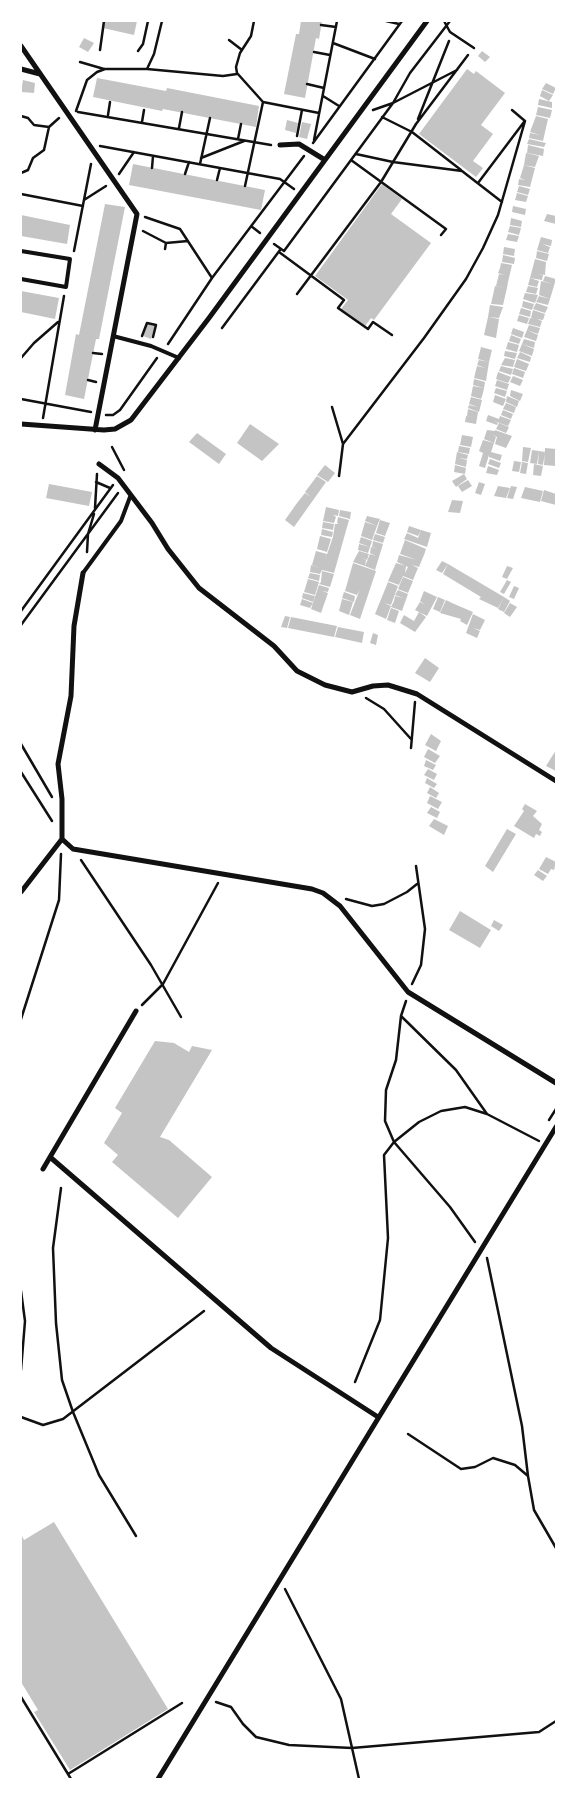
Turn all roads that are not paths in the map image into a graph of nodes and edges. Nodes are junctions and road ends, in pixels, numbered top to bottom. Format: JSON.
{"nodes":[{"id":1,"x":427,"y":21,"type":"edge"},
{"id":2,"x":21,"y":46,"type":"edge"},
{"id":3,"x":21,"y":69,"type":"edge"},
{"id":4,"x":40,"y":74,"type":"junction"},
{"id":5,"x":280,"y":145,"type":"road end"},
{"id":6,"x":325,"y":160,"type":"junction"},
{"id":7,"x":21,"y":251,"type":"edge"},
{"id":8,"x":21,"y":279,"type":"edge"},
{"id":9,"x":113,"y":336,"type":"junction"},
{"id":10,"x":179,"y":358,"type":"junction"},
{"id":11,"x":21,"y":424,"type":"edge"},
{"id":12,"x":95,"y":430,"type":"junction"},
{"id":13,"x":99,"y":464,"type":"road end"},
{"id":14,"x":130,"y":497,"type":"junction"},
{"id":15,"x":83,"y":573,"type":"joint"},
{"id":16,"x":556,"y":781,"type":"edge"},
{"id":17,"x":62,"y":840,"type":"junction"},
{"id":18,"x":21,"y":892,"type":"edge"},
{"id":19,"x":136,"y":1011,"type":"road end"},
{"id":20,"x":556,"y":1083,"type":"edge"},
{"id":21,"x":556,"y":1127,"type":"edge"},
{"id":22,"x":50,"y":1157,"type":"junction"},
{"id":23,"x":43,"y":1169,"type":"dead end"},
{"id":24,"x":378,"y":1417,"type":"junction"},
{"id":25,"x":158,"y":1779,"type":"edge"}],
"edges":[{"from":1,"to":6,"type":"street"},
{"from":2,"to":4,"type":"street"},
{"from":3,"to":4,"type":"street"},
{"from":4,"to":9,"type":"street"},
{"from":5,"to":6,"type":"street"},
{"from":6,"to":10,"type":"street"},
{"from":7,"to":8,"type":"lane"},
{"from":9,"to":10,"type":"lane"},
{"from":9,"to":12,"type":"street"},
{"from":10,"to":12,"type":"street"},
{"from":11,"to":12,"type":"street"},
{"from":13,"to":14,"type":"street"},
{"from":14,"to":15,"type":"lane"},
{"from":14,"to":16,"type":"street"},
{"from":15,"to":17,"type":"street"},
{"from":17,"to":18,"type":"street"},
{"from":17,"to":20,"type":"street"},
{"from":19,"to":22,"type":"street"},
{"from":21,"to":24,"type":"street"},
{"from":22,"to":23,"type":"street"},
{"from":22,"to":24,"type":"street"},
{"from":24,"to":25,"type":"street"}]}
